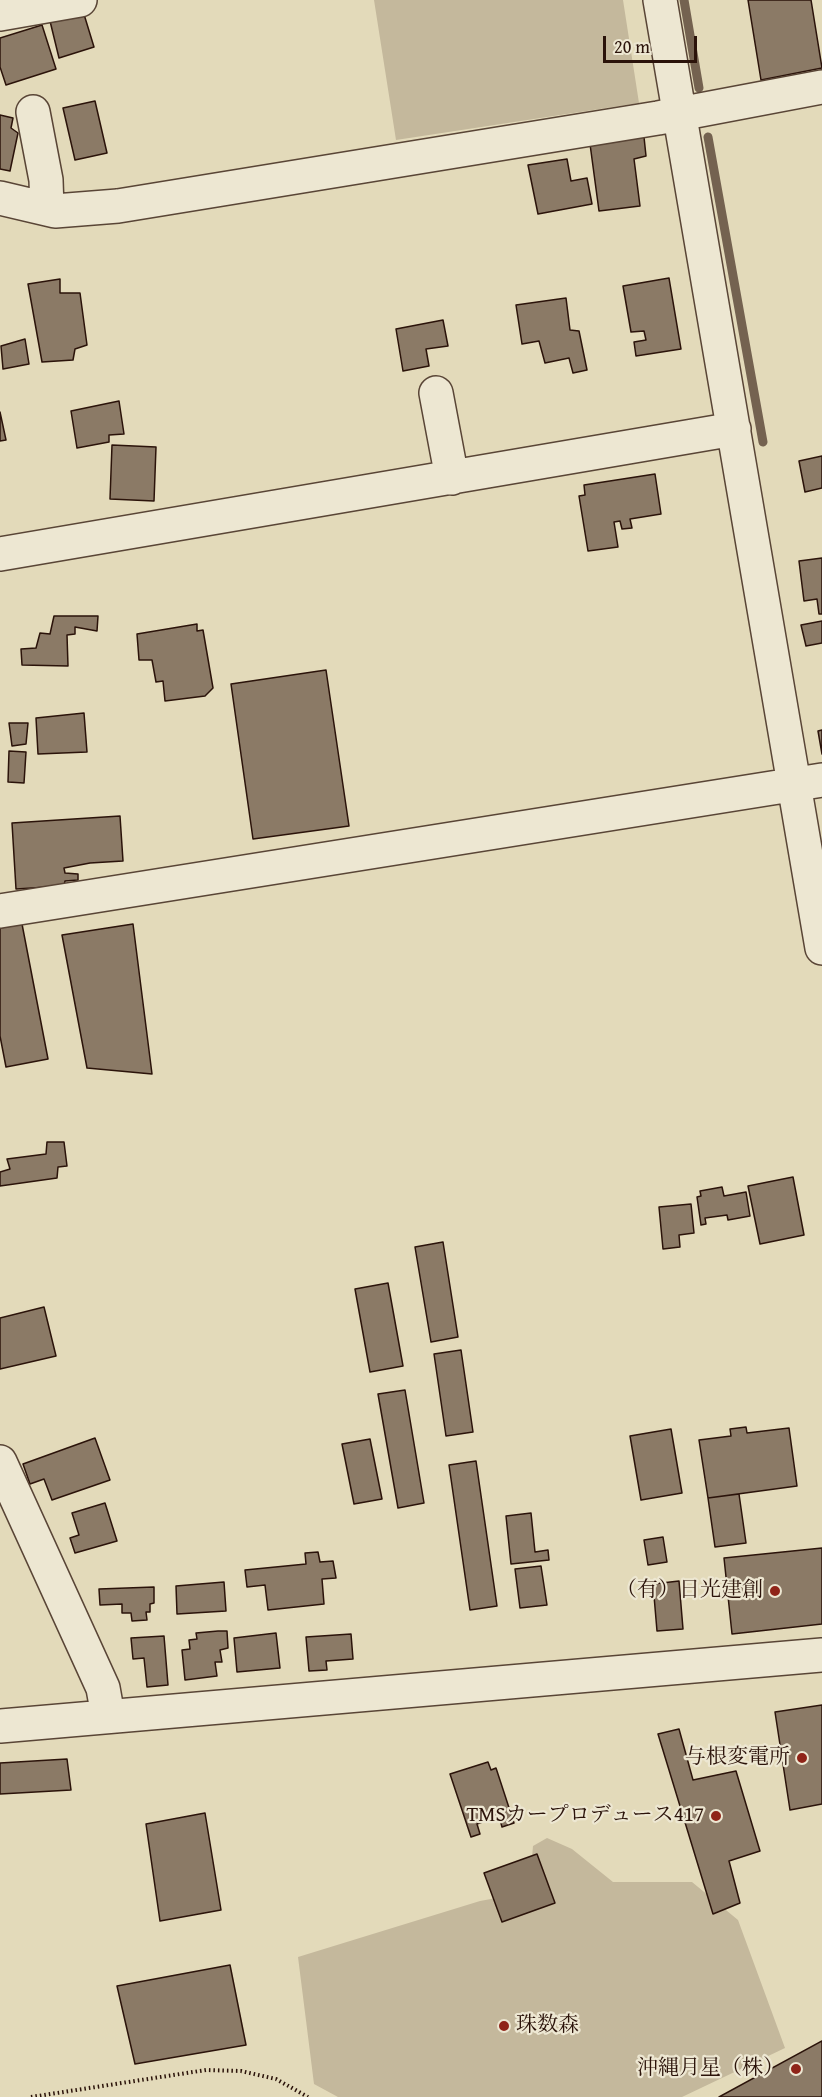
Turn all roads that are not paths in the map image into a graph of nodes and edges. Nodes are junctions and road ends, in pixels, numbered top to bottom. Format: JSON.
{"nodes":[{"id":1,"x":80,"y":0,"type":"edge"},
{"id":2,"x":660,"y":0,"type":"edge"},
{"id":3,"x":2,"y":8,"type":"edge"},
{"id":4,"x":822,"y":87,"type":"edge"},
{"id":5,"x":33,"y":112,"type":"dead end"},
{"id":6,"x":680,"y":114,"type":"junction"},
{"id":7,"x":0,"y":198,"type":"edge"},
{"id":8,"x":47,"y":209,"type":"junction"},
{"id":9,"x":436,"y":393,"type":"dead end"},
{"id":10,"x":734,"y":429,"type":"junction"},
{"id":11,"x":452,"y":478,"type":"junction"},
{"id":12,"x":0,"y":554,"type":"edge"},
{"id":13,"x":808,"y":782,"type":"edge"},
{"id":14,"x":0,"y":911,"type":"edge"},
{"id":15,"x":822,"y":948,"type":"edge"},
{"id":16,"x":0,"y":1462,"type":"edge"},
{"id":17,"x":822,"y":1655,"type":"edge"},
{"id":18,"x":108,"y":1716,"type":"junction"},
{"id":19,"x":0,"y":1726,"type":"edge"}],
"edges":[{"from":1,"to":3,"type":"street"},
{"from":2,"to":6,"type":"street"},
{"from":4,"to":6,"type":"street"},
{"from":5,"to":8,"type":"street"},
{"from":6,"to":8,"type":"street"},
{"from":6,"to":10,"type":"street"},
{"from":7,"to":8,"type":"street"},
{"from":9,"to":11,"type":"street"},
{"from":10,"to":11,"type":"street"},
{"from":10,"to":13,"type":"street"},
{"from":11,"to":12,"type":"street"},
{"from":13,"to":14,"type":"street"},
{"from":13,"to":15,"type":"street"},
{"from":16,"to":18,"type":"street"},
{"from":17,"to":18,"type":"street"},
{"from":18,"to":19,"type":"street"}]}
